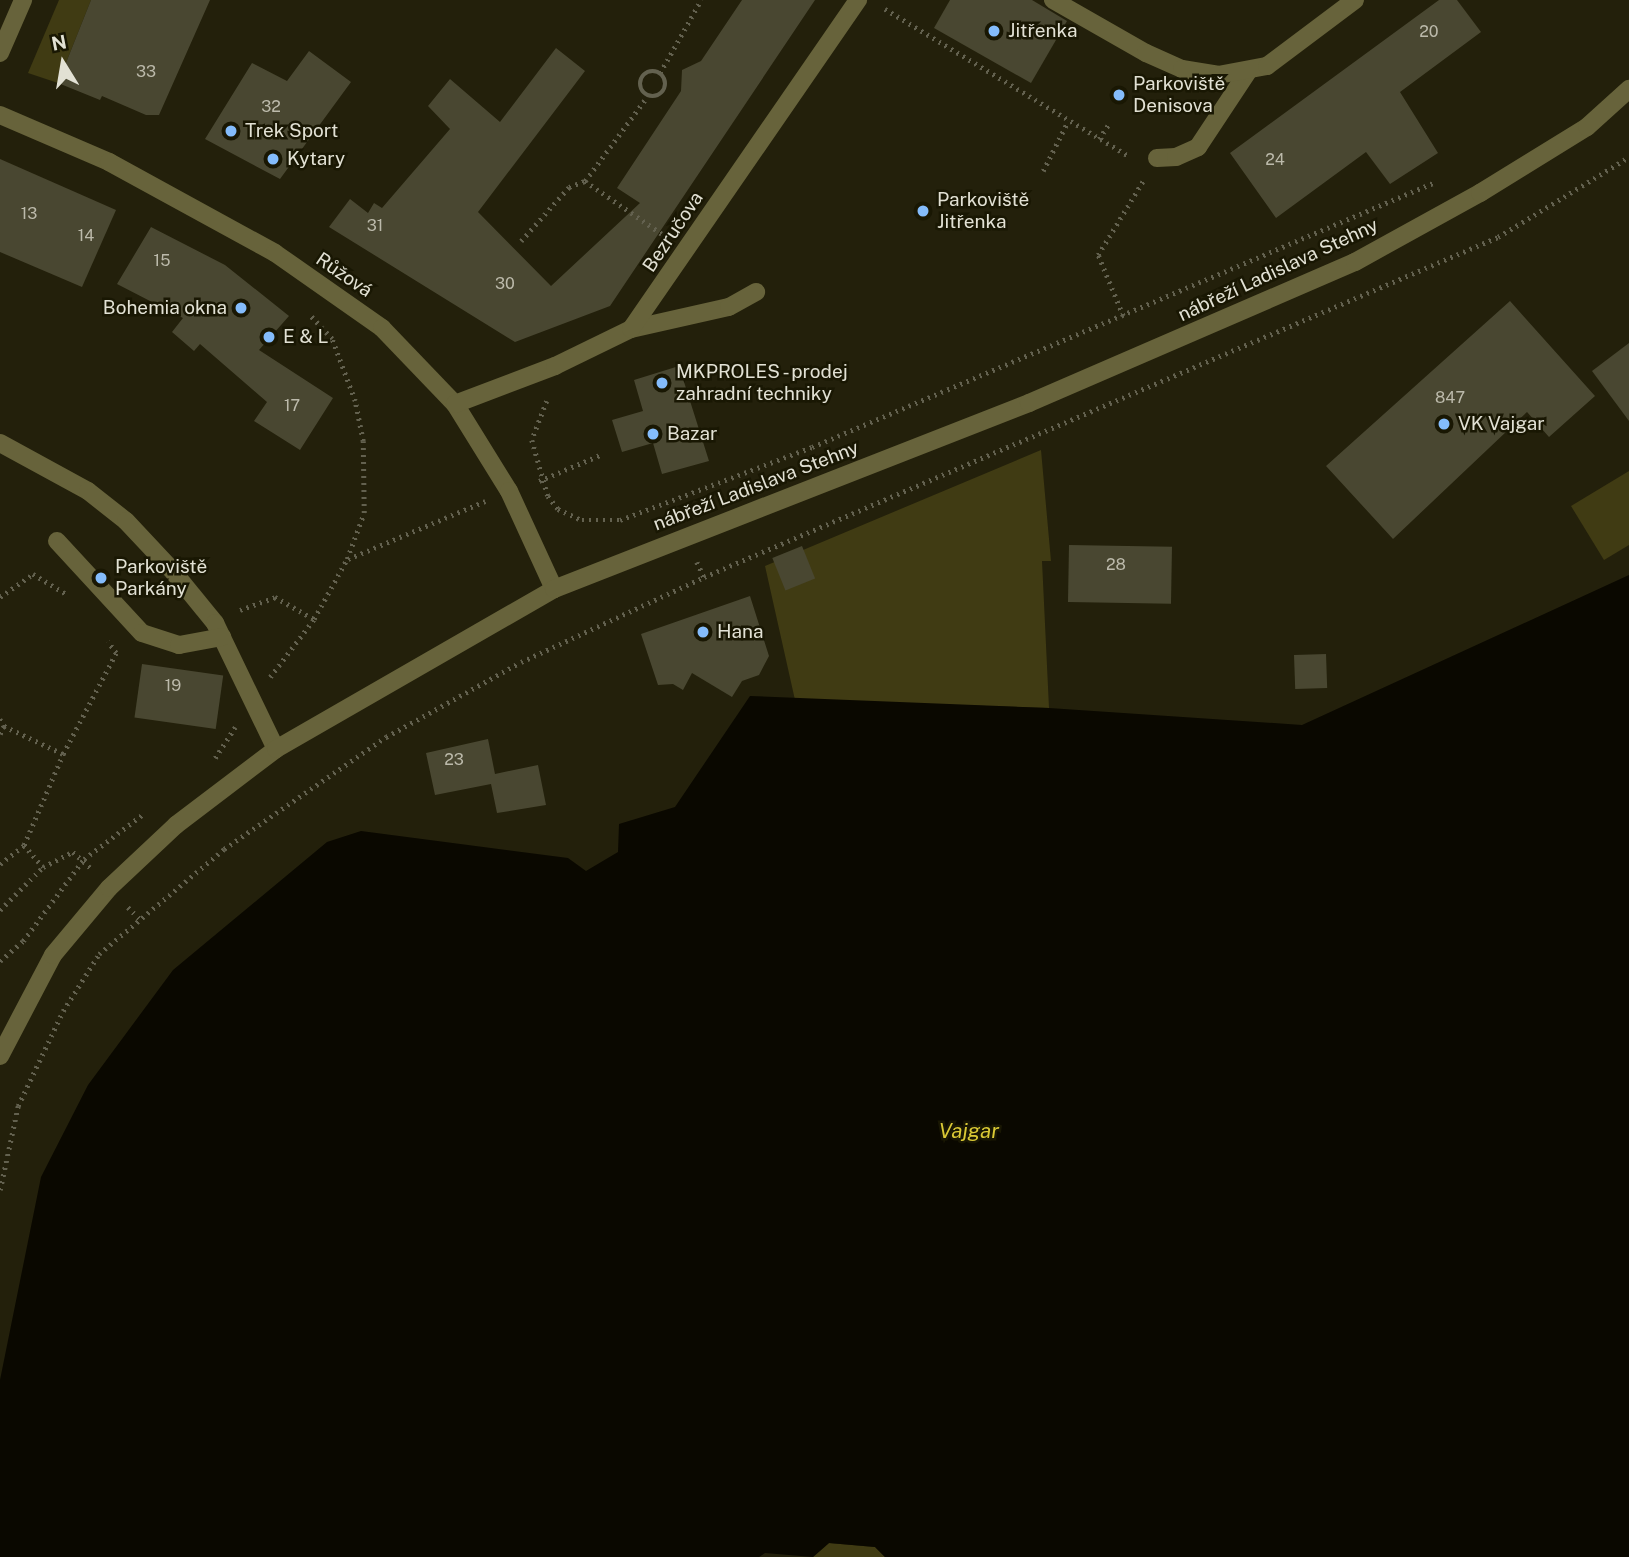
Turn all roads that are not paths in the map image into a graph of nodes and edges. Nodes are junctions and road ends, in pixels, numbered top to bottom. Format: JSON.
{"nodes":[{"id":1,"x":23,"y":0,"type":"edge"},
{"id":2,"x":858,"y":0,"type":"edge"},
{"id":3,"x":1053,"y":0,"type":"edge"},
{"id":4,"x":1356,"y":0,"type":"edge"},
{"id":5,"x":0,"y":53,"type":"edge"},
{"id":6,"x":1249,"y":70,"type":"junction"},
{"id":7,"x":1629,"y":89,"type":"edge"},
{"id":8,"x":0,"y":115,"type":"edge"},
{"id":9,"x":1157,"y":158,"type":"road end"},
{"id":10,"x":756,"y":292,"type":"dead end"},
{"id":11,"x":631,"y":329,"type":"junction"},
{"id":12,"x":455,"y":404,"type":"junction"},
{"id":13,"x":0,"y":443,"type":"edge"},
{"id":14,"x":57,"y":541,"type":"dead end"},
{"id":15,"x":554,"y":589,"type":"junction"},
{"id":16,"x":218,"y":630,"type":"junction"},
{"id":17,"x":276,"y":749,"type":"junction"},
{"id":18,"x":0,"y":1056,"type":"edge"}],
"edges":[{"from":1,"to":5,"type":"street"},
{"from":2,"to":11,"type":"street","name":"Bezručova"},
{"from":3,"to":6,"type":"street"},
{"from":4,"to":6,"type":"street"},
{"from":6,"to":9,"type":"street"},
{"from":7,"to":15,"type":"street","name":"nábřeží Ladislava Stehny"},
{"from":8,"to":12,"type":"street","name":"Růžová"},
{"from":10,"to":11,"type":"street"},
{"from":11,"to":12,"type":"street","name":"Bezručova"},
{"from":12,"to":15,"type":"street","name":"Růžová"},
{"from":13,"to":16,"type":"street"},
{"from":14,"to":16,"type":"street"},
{"from":15,"to":17,"type":"street","name":"nábřeží Ladislava Stehny"},
{"from":16,"to":17,"type":"street"},
{"from":17,"to":18,"type":"street","name":"nábřeží Ladislava Stehny"}]}
